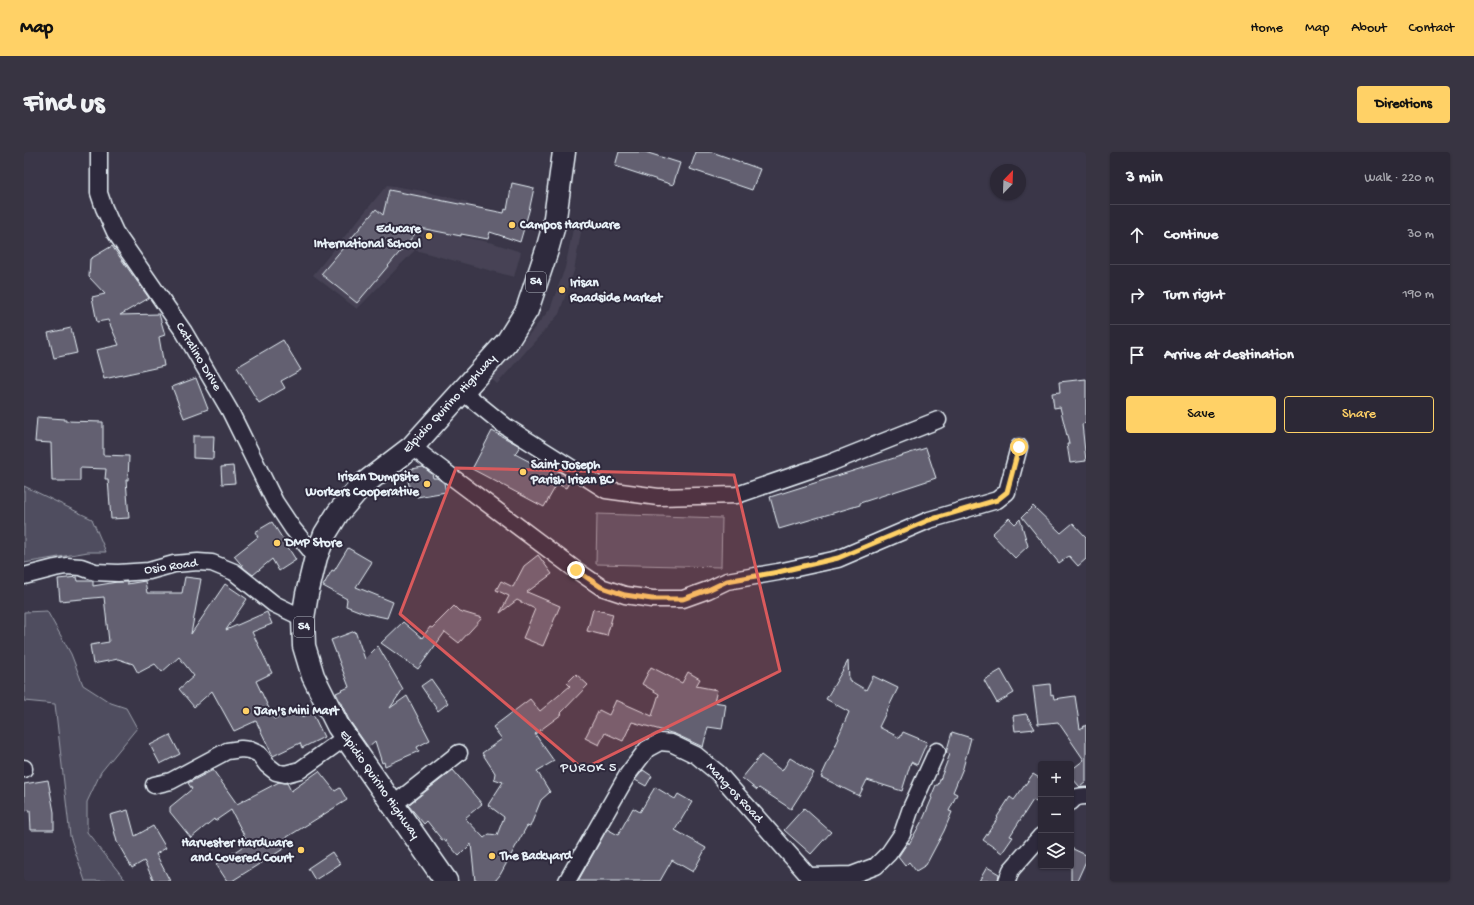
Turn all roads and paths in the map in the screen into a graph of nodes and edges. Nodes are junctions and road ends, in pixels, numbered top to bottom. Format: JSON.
{"nodes":[{"id":1,"x":99,"y":152,"type":"edge"},
{"id":2,"x":564,"y":152,"type":"edge"},
{"id":3,"x":463,"y":392,"type":"junction"},
{"id":4,"x":938,"y":420,"type":"dead end"},
{"id":5,"x":412,"y":447,"type":"junction"},
{"id":6,"x":1019,"y":447,"type":"dead end"},
{"id":7,"x":316,"y":557,"type":"junction"},
{"id":8,"x":24,"y":576,"type":"edge"},
{"id":9,"x":303,"y":618,"type":"junction"},
{"id":10,"x":346,"y":738,"type":"junction"},
{"id":11,"x":937,"y":751,"type":"dead end"},
{"id":12,"x":459,"y":753,"type":"dead end"},
{"id":13,"x":154,"y":786,"type":"dead end"},
{"id":14,"x":1086,"y":796,"type":"edge"},
{"id":15,"x":1074,"y":799,"type":"edge"},
{"id":16,"x":393,"y":805,"type":"junction"},
{"id":17,"x":1038,"y":839,"type":"edge"},
{"id":18,"x":811,"y":879,"type":"edge"},
{"id":19,"x":446,"y":881,"type":"edge"},
{"id":20,"x":567,"y":881,"type":"edge"},
{"id":21,"x":1007,"y":881,"type":"edge"}],
"edges":[{"from":1,"to":7,"type":"street","name":"Catalino Drive"},
{"from":2,"to":3,"type":"highway","name":"Elpidio Quirino Highway","number":"54"},
{"from":3,"to":4,"type":"street"},
{"from":3,"to":5,"type":"highway","name":"Elpidio Quirino Highway","number":"54"},
{"from":5,"to":6,"type":"street"},
{"from":5,"to":7,"type":"highway","name":"Elpidio Quirino Highway","number":"54"},
{"from":7,"to":9,"type":"highway","name":"Elpidio Quirino Highway","number":"54"},
{"from":8,"to":9,"type":"street","name":"Osio Road"},
{"from":9,"to":10,"type":"highway","name":"Elpidio Quirino Highway","number":"54"},
{"from":10,"to":13,"type":"street"},
{"from":10,"to":16,"type":"highway","name":"Elpidio Quirino Highway","number":"54"},
{"from":11,"to":18,"type":"street"},
{"from":12,"to":16,"type":"street"},
{"from":14,"to":15,"type":"street"},
{"from":16,"to":19,"type":"highway","name":"Elpidio Quirino Highway","number":"54"},
{"from":17,"to":21,"type":"street"},
{"from":18,"to":20,"type":"street","name":"Mang-os Road"}]}
